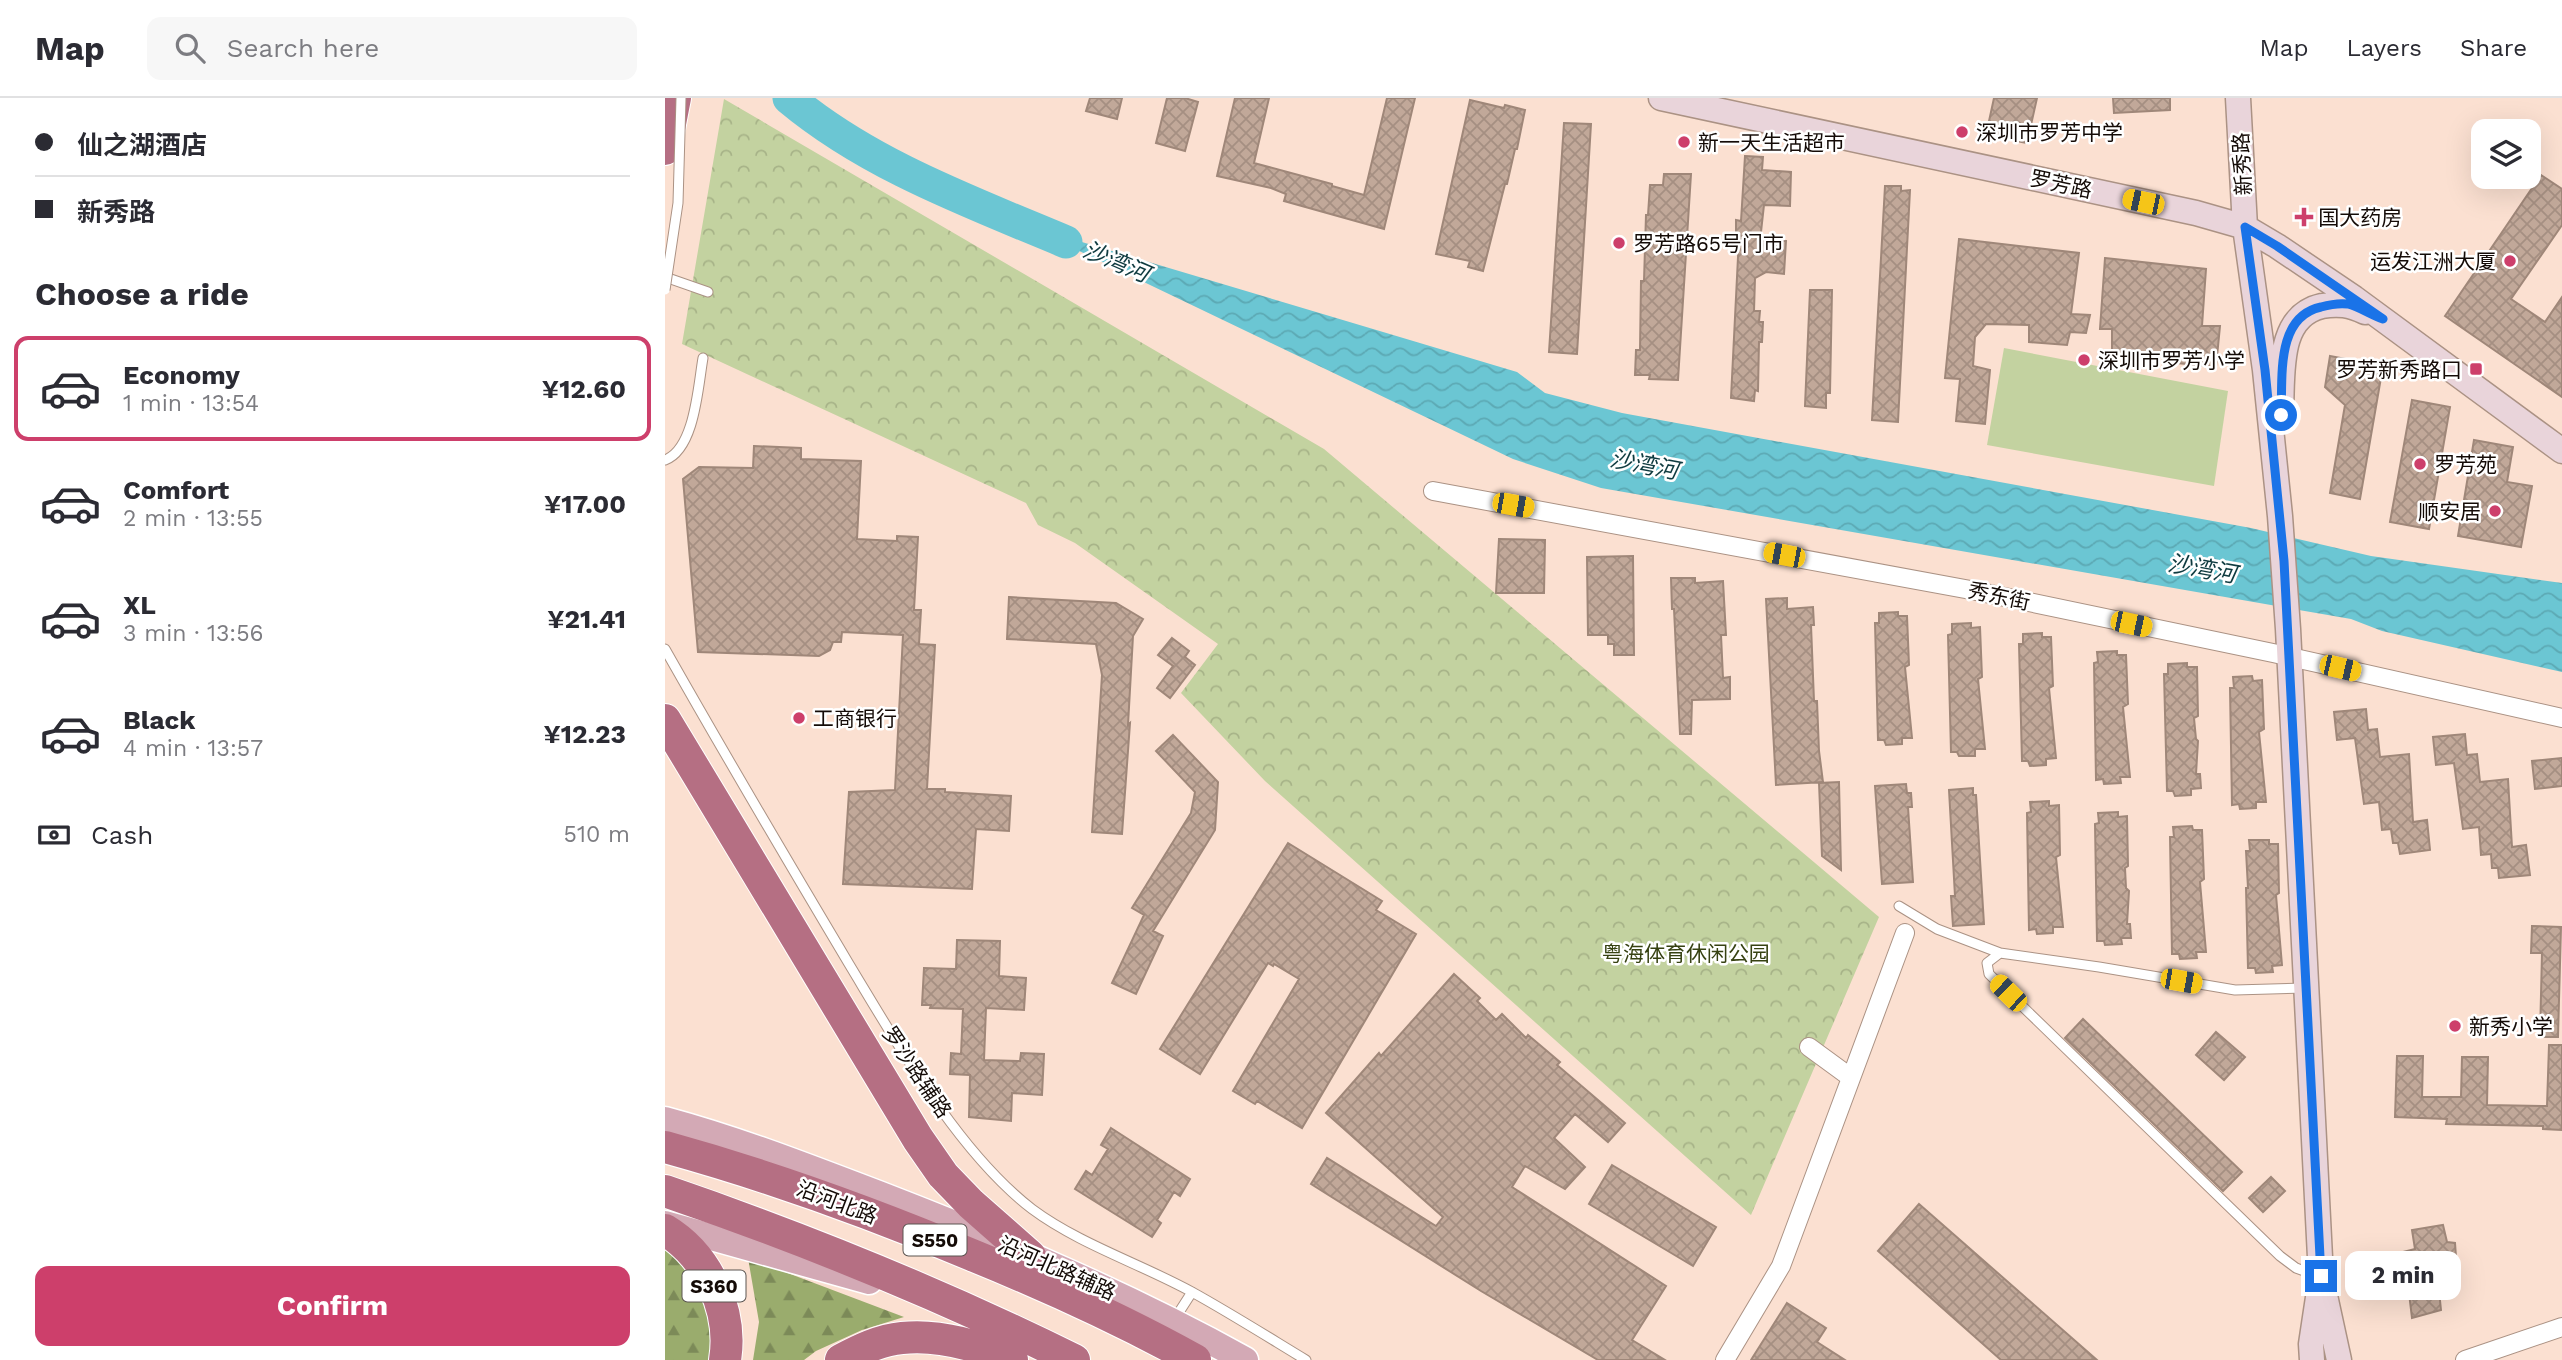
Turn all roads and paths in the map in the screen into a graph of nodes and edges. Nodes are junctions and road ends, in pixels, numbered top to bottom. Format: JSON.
{"nodes":[{"id":1,"x":675,"y":98,"type":"edge"},
{"id":2,"x":681,"y":98,"type":"edge"},
{"id":3,"x":1661,"y":98,"type":"edge"},
{"id":4,"x":2238,"y":98,"type":"edge"},
{"id":5,"x":665,"y":149,"type":"edge"},
{"id":6,"x":2245,"y":227,"type":"junction"},
{"id":7,"x":665,"y":277,"type":"edge"},
{"id":8,"x":665,"y":290,"type":"edge"},
{"id":9,"x":708,"y":292,"type":"dead end"},
{"id":10,"x":2383,"y":319,"type":"junction"},
{"id":11,"x":703,"y":358,"type":"dead end"},
{"id":12,"x":2562,"y":451,"type":"edge"},
{"id":13,"x":665,"y":460,"type":"edge"},
{"id":14,"x":1433,"y":491,"type":"dead end"},
{"id":15,"x":2279,"y":507,"type":"junction"},
{"id":16,"x":666,"y":654,"type":"edge"},
{"id":17,"x":2290,"y":657,"type":"junction"},
{"id":18,"x":2562,"y":718,"type":"edge"},
{"id":19,"x":665,"y":720,"type":"edge"},
{"id":20,"x":1899,"y":906,"type":"dead end"},
{"id":21,"x":1905,"y":933,"type":"dead end"},
{"id":22,"x":2000,"y":953,"type":"junction"},
{"id":23,"x":2307,"y":988,"type":"junction"},
{"id":24,"x":1809,"y":1047,"type":"dead end"},
{"id":25,"x":1850,"y":1077,"type":"junction"},
{"id":26,"x":665,"y":1120,"type":"edge"},
{"id":27,"x":665,"y":1147,"type":"edge"},
{"id":28,"x":665,"y":1191,"type":"edge"},
{"id":29,"x":665,"y":1224,"type":"edge"},
{"id":30,"x":665,"y":1230,"type":"edge"},
{"id":31,"x":1030,"y":1256,"type":"junction"},
{"id":32,"x":2321,"y":1276,"type":"junction"},
{"id":33,"x":1192,"y":1292,"type":"junction"},
{"id":34,"x":963,"y":1308,"type":"junction"},
{"id":35,"x":1170,"y":1326,"type":"dead end"},
{"id":36,"x":2562,"y":1327,"type":"edge"},
{"id":37,"x":1163,"y":1337,"type":"dead end"},
{"id":38,"x":1156,"y":1349,"type":"dead end"},
{"id":39,"x":1009,"y":1359,"type":"edge"},
{"id":40,"x":725,"y":1360,"type":"edge"},
{"id":41,"x":841,"y":1360,"type":"edge"},
{"id":42,"x":908,"y":1360,"type":"edge"},
{"id":43,"x":1074,"y":1360,"type":"edge"},
{"id":44,"x":1195,"y":1360,"type":"edge"},
{"id":45,"x":1245,"y":1360,"type":"edge"},
{"id":46,"x":1305,"y":1360,"type":"edge"},
{"id":47,"x":1725,"y":1360,"type":"edge"},
{"id":48,"x":2312,"y":1360,"type":"edge"},
{"id":49,"x":2339,"y":1360,"type":"edge"},
{"id":50,"x":2465,"y":1360,"type":"edge"}],
"edges":[{"from":1,"to":5,"type":"highway"},
{"from":2,"to":8,"type":"lane","bridge":true},
{"from":3,"to":6,"type":"main road","name":"罗芳路"},
{"from":4,"to":6,"type":"main road","name":"新秀路"},
{"from":6,"to":10,"type":"main road","name":"罗芳路"},
{"from":6,"to":15,"type":"main road","name":"新秀路"},
{"from":7,"to":9,"type":"lane"},
{"from":10,"to":12,"type":"main road","name":"罗芳路"},
{"from":10,"to":15,"type":"main road"},
{"from":11,"to":13,"type":"lane"},
{"from":14,"to":17,"type":"street","name":"秀东街"},
{"from":15,"to":17,"type":"main road","name":"新秀路"},
{"from":16,"to":33,"type":"lane","name":"罗沙路辅路"},
{"from":17,"to":18,"type":"street","name":"秀东街"},
{"from":17,"to":23,"type":"main road","name":"新秀路"},
{"from":19,"to":31,"type":"highway"},
{"from":20,"to":22,"type":"lane"},
{"from":21,"to":25,"type":"street"},
{"from":22,"to":23,"type":"lane"},
{"from":22,"to":32,"type":"lane"},
{"from":23,"to":32,"type":"main road","name":"新秀路"},
{"from":24,"to":25,"type":"street"},
{"from":25,"to":47,"type":"street"},
{"from":26,"to":31,"type":"main road","name":"沿河北路辅路"},
{"from":27,"to":44,"type":"highway","name":"沿河北路","number":"S550"},
{"from":28,"to":34,"type":"highway","number":"S550"},
{"from":29,"to":34,"type":"main road","number":"S550"},
{"from":30,"to":40,"type":"highway","number":"S360"},
{"from":31,"to":45,"type":"main road","name":"沿河北路辅路"},
{"from":32,"to":48,"type":"main road","name":"新秀路"},
{"from":32,"to":49,"type":"main road","name":"新秀路"},
{"from":33,"to":35,"type":"lane"},
{"from":33,"to":46,"type":"lane","name":"罗沙路辅路"},
{"from":34,"to":43,"type":"highway","number":"S550"},
{"from":36,"to":50,"type":"street"},
{"from":37,"to":38,"type":"lane"},
{"from":39,"to":41,"type":"highway"},
{"from":39,"to":42,"type":"highway"}]}
